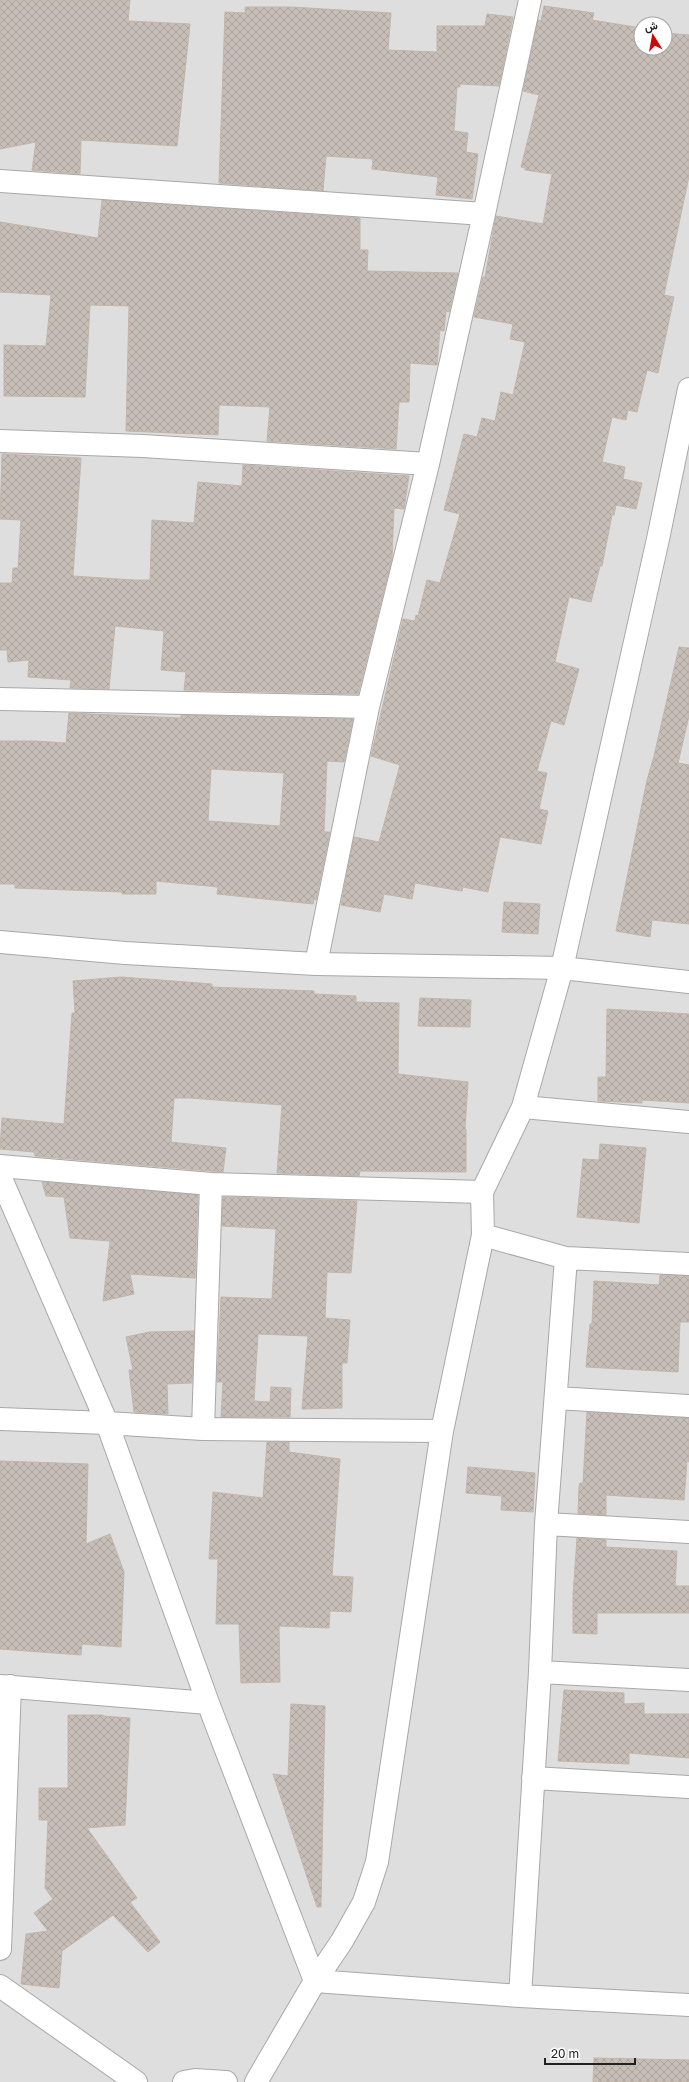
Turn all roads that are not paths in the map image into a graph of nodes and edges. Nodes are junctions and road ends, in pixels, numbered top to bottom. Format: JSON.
{"nodes":[{"id":1,"x":530,"y":0,"type":"edge"},
{"id":2,"x":0,"y":181,"type":"edge"},
{"id":3,"x":484,"y":214,"type":"junction"},
{"id":4,"x":689,"y":389,"type":"edge"},
{"id":5,"x":0,"y":441,"type":"edge"},
{"id":6,"x":428,"y":464,"type":"junction"},
{"id":7,"x":0,"y":699,"type":"edge"},
{"id":8,"x":368,"y":707,"type":"junction"},
{"id":9,"x":0,"y":942,"type":"edge"},
{"id":10,"x":316,"y":964,"type":"junction"},
{"id":11,"x":562,"y":968,"type":"junction"},
{"id":12,"x":689,"y":982,"type":"edge"},
{"id":13,"x":523,"y":1107,"type":"junction"},
{"id":14,"x":689,"y":1122,"type":"edge"},
{"id":15,"x":0,"y":1166,"type":"edge"},
{"id":16,"x":0,"y":1176,"type":"edge"},
{"id":17,"x":210,"y":1184,"type":"junction"},
{"id":18,"x":482,"y":1192,"type":"junction"},
{"id":19,"x":483,"y":1235,"type":"junction"},
{"id":20,"x":566,"y":1258,"type":"junction"},
{"id":21,"x":689,"y":1264,"type":"edge"},
{"id":22,"x":556,"y":1398,"type":"junction"},
{"id":23,"x":689,"y":1406,"type":"edge"},
{"id":24,"x":0,"y":1419,"type":"edge"},
{"id":25,"x":107,"y":1423,"type":"junction"},
{"id":26,"x":203,"y":1429,"type":"junction"},
{"id":27,"x":442,"y":1431,"type":"junction"},
{"id":28,"x":546,"y":1524,"type":"junction"},
{"id":29,"x":689,"y":1532,"type":"edge"},
{"id":30,"x":540,"y":1672,"type":"junction"},
{"id":31,"x":689,"y":1680,"type":"edge"},
{"id":32,"x":5,"y":1686,"type":"edge"},
{"id":33,"x":208,"y":1703,"type":"junction"},
{"id":34,"x":533,"y":1778,"type":"junction"},
{"id":35,"x":689,"y":1787,"type":"edge"},
{"id":36,"x":0,"y":1948,"type":"edge"},
{"id":37,"x":315,"y":1981,"type":"junction"},
{"id":38,"x":0,"y":1986,"type":"edge"},
{"id":39,"x":520,"y":1996,"type":"junction"},
{"id":40,"x":689,"y":2005,"type":"edge"},
{"id":41,"x":136,"y":2082,"type":"edge"},
{"id":42,"x":184,"y":2082,"type":"edge"},
{"id":43,"x":226,"y":2082,"type":"edge"},
{"id":44,"x":256,"y":2082,"type":"edge"}],
"edges":[{"from":1,"to":3,"type":"street"},
{"from":2,"to":3,"type":"street"},
{"from":3,"to":6,"type":"street"},
{"from":4,"to":11,"type":"street"},
{"from":5,"to":6,"type":"street"},
{"from":6,"to":8,"type":"street"},
{"from":7,"to":8,"type":"street"},
{"from":8,"to":10,"type":"street"},
{"from":9,"to":10,"type":"street"},
{"from":10,"to":11,"type":"street"},
{"from":11,"to":12,"type":"street"},
{"from":11,"to":13,"type":"street"},
{"from":13,"to":14,"type":"street"},
{"from":13,"to":18,"type":"street"},
{"from":15,"to":17,"type":"street"},
{"from":16,"to":25,"type":"street"},
{"from":17,"to":18,"type":"street"},
{"from":17,"to":26,"type":"street"},
{"from":18,"to":19,"type":"street"},
{"from":19,"to":20,"type":"street"},
{"from":19,"to":27,"type":"street"},
{"from":20,"to":21,"type":"street"},
{"from":20,"to":22,"type":"street"},
{"from":22,"to":23,"type":"street"},
{"from":22,"to":28,"type":"street"},
{"from":24,"to":25,"type":"street"},
{"from":25,"to":26,"type":"street"},
{"from":25,"to":33,"type":"street"},
{"from":26,"to":27,"type":"street"},
{"from":27,"to":37,"type":"street"},
{"from":28,"to":29,"type":"street"},
{"from":28,"to":30,"type":"street"},
{"from":30,"to":31,"type":"street"},
{"from":30,"to":34,"type":"street"},
{"from":32,"to":33,"type":"street"},
{"from":32,"to":36,"type":"street"},
{"from":33,"to":37,"type":"street"},
{"from":34,"to":35,"type":"street"},
{"from":34,"to":39,"type":"street"},
{"from":37,"to":39,"type":"street"},
{"from":37,"to":44,"type":"street"},
{"from":38,"to":41,"type":"street"},
{"from":39,"to":40,"type":"street"},
{"from":42,"to":43,"type":"street"}]}
